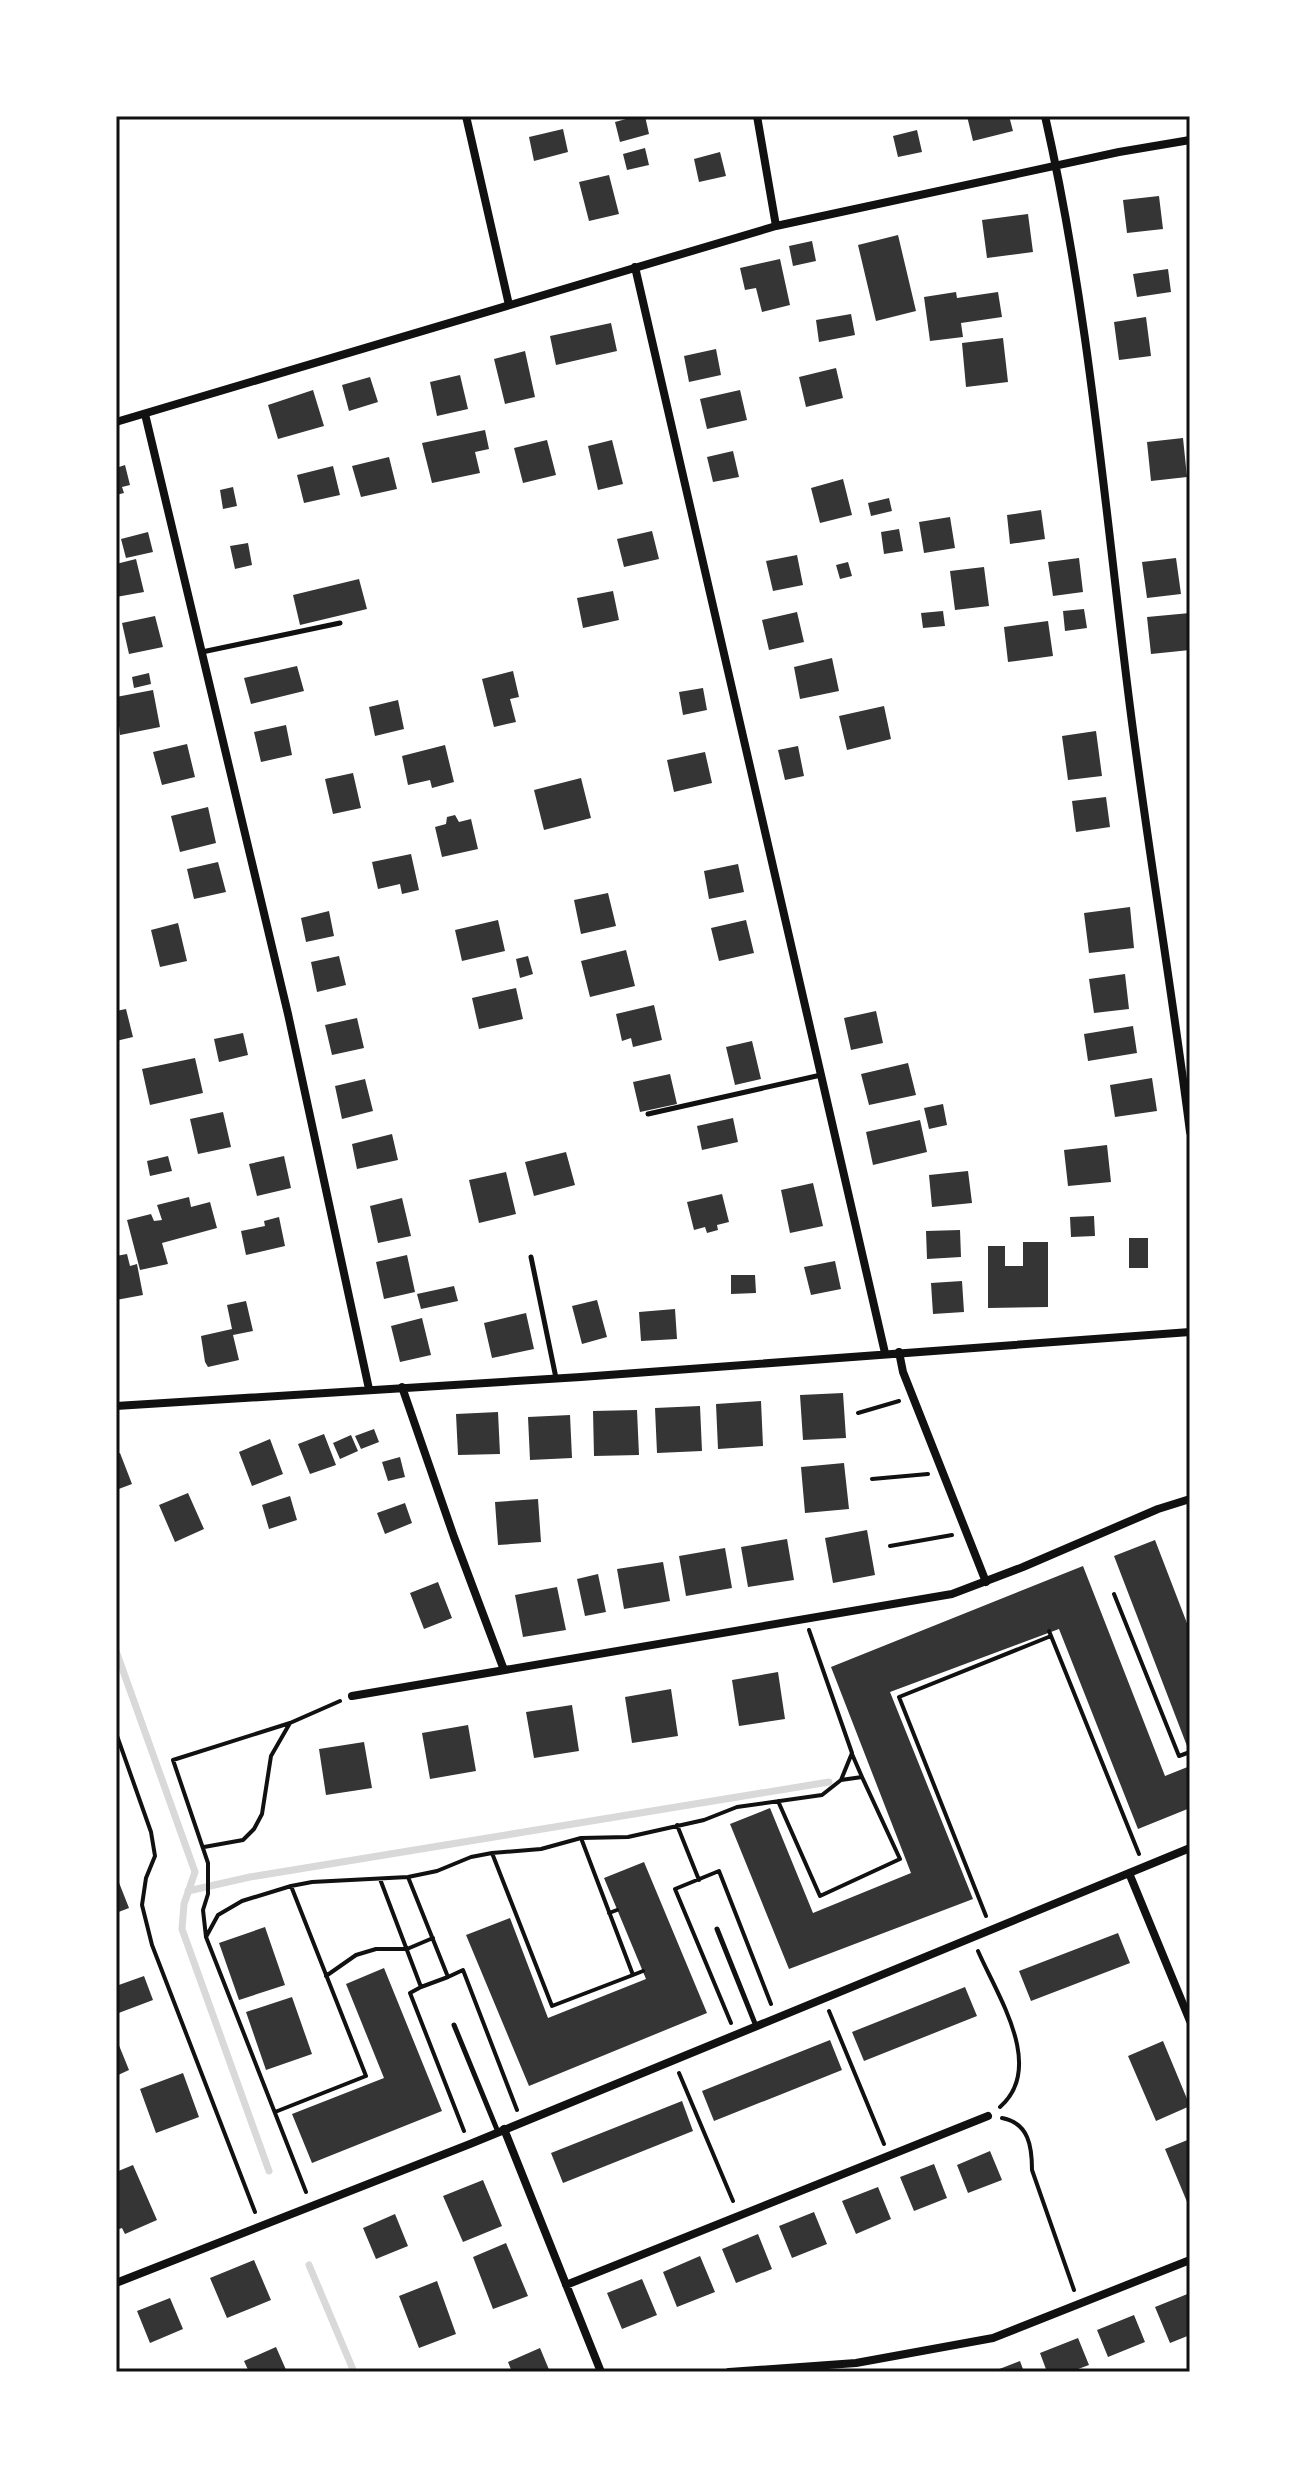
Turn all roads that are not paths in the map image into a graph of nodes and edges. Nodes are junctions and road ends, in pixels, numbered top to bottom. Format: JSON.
{"nodes":[{"id":1,"x":466,"y":116,"type":"edge"},
{"id":2,"x":757,"y":116,"type":"edge"},
{"id":3,"x":1045,"y":116,"type":"edge"},
{"id":4,"x":1190,"y":140,"type":"edge"},
{"id":5,"x":1056,"y":166,"type":"junction"},
{"id":6,"x":776,"y":226,"type":"junction"},
{"id":7,"x":635,"y":267,"type":"junction"},
{"id":8,"x":509,"y":305,"type":"junction"},
{"id":9,"x":145,"y":414,"type":"junction"},
{"id":10,"x":116,"y":422,"type":"edge"},
{"id":11,"x":340,"y":623,"type":"dead end"},
{"id":12,"x":202,"y":652,"type":"junction"},
{"id":13,"x":822,"y":1075,"type":"junction"},
{"id":14,"x":648,"y":1114,"type":"dead end"},
{"id":15,"x":1190,"y":1132,"type":"edge"},
{"id":16,"x":531,"y":1257,"type":"dead end"},
{"id":17,"x":1190,"y":1332,"type":"edge"},
{"id":18,"x":899,"y":1352,"type":"junction"},
{"id":19,"x":885,"y":1353,"type":"junction"},
{"id":20,"x":556,"y":1379,"type":"junction"},
{"id":21,"x":402,"y":1387,"type":"junction"},
{"id":22,"x":369,"y":1389,"type":"junction"},
{"id":23,"x":116,"y":1406,"type":"edge"},
{"id":24,"x":1190,"y":1499,"type":"edge"},
{"id":25,"x":986,"y":1582,"type":"junction"},
{"id":26,"x":504,"y":1670,"type":"junction"},
{"id":27,"x":352,"y":1696,"type":"road end"},
{"id":28,"x":1190,"y":1848,"type":"edge"},
{"id":29,"x":1129,"y":1873,"type":"junction"},
{"id":30,"x":717,"y":1929,"type":"dead end"},
{"id":31,"x":1190,"y":2021,"type":"edge"},
{"id":32,"x":454,"y":2025,"type":"dead end"},
{"id":33,"x":756,"y":2026,"type":"junction"},
{"id":34,"x":988,"y":2116,"type":"road end"},
{"id":35,"x":501,"y":2130,"type":"junction"},
{"id":36,"x":1190,"y":2260,"type":"edge"},
{"id":37,"x":116,"y":2283,"type":"edge"},
{"id":38,"x":566,"y":2285,"type":"junction"},
{"id":39,"x":857,"y":2368,"type":"edge"},
{"id":40,"x":601,"y":2372,"type":"edge"},
{"id":41,"x":729,"y":2372,"type":"edge"}],
"edges":[{"from":1,"to":8,"type":"street"},
{"from":2,"to":6,"type":"street"},
{"from":3,"to":5,"type":"street"},
{"from":4,"to":5,"type":"street"},
{"from":5,"to":6,"type":"street"},
{"from":5,"to":15,"type":"street"},
{"from":6,"to":7,"type":"street"},
{"from":7,"to":8,"type":"street"},
{"from":7,"to":13,"type":"street"},
{"from":8,"to":9,"type":"street"},
{"from":9,"to":10,"type":"street"},
{"from":9,"to":12,"type":"street"},
{"from":11,"to":12,"type":"lane"},
{"from":12,"to":22,"type":"street"},
{"from":13,"to":14,"type":"lane"},
{"from":13,"to":19,"type":"street"},
{"from":16,"to":20,"type":"lane"},
{"from":17,"to":18,"type":"street"},
{"from":18,"to":19,"type":"street"},
{"from":18,"to":25,"type":"street"},
{"from":19,"to":20,"type":"street"},
{"from":20,"to":21,"type":"street"},
{"from":21,"to":22,"type":"street"},
{"from":21,"to":26,"type":"street"},
{"from":22,"to":23,"type":"street"},
{"from":24,"to":25,"type":"street"},
{"from":25,"to":26,"type":"street"},
{"from":26,"to":27,"type":"street"},
{"from":28,"to":29,"type":"street"},
{"from":29,"to":31,"type":"street"},
{"from":29,"to":33,"type":"street"},
{"from":30,"to":33,"type":"lane"},
{"from":32,"to":35,"type":"lane"},
{"from":33,"to":35,"type":"street"},
{"from":34,"to":38,"type":"street"},
{"from":35,"to":37,"type":"street"},
{"from":35,"to":38,"type":"street"},
{"from":36,"to":39,"type":"street"},
{"from":38,"to":40,"type":"street"},
{"from":39,"to":41,"type":"street"}]}
